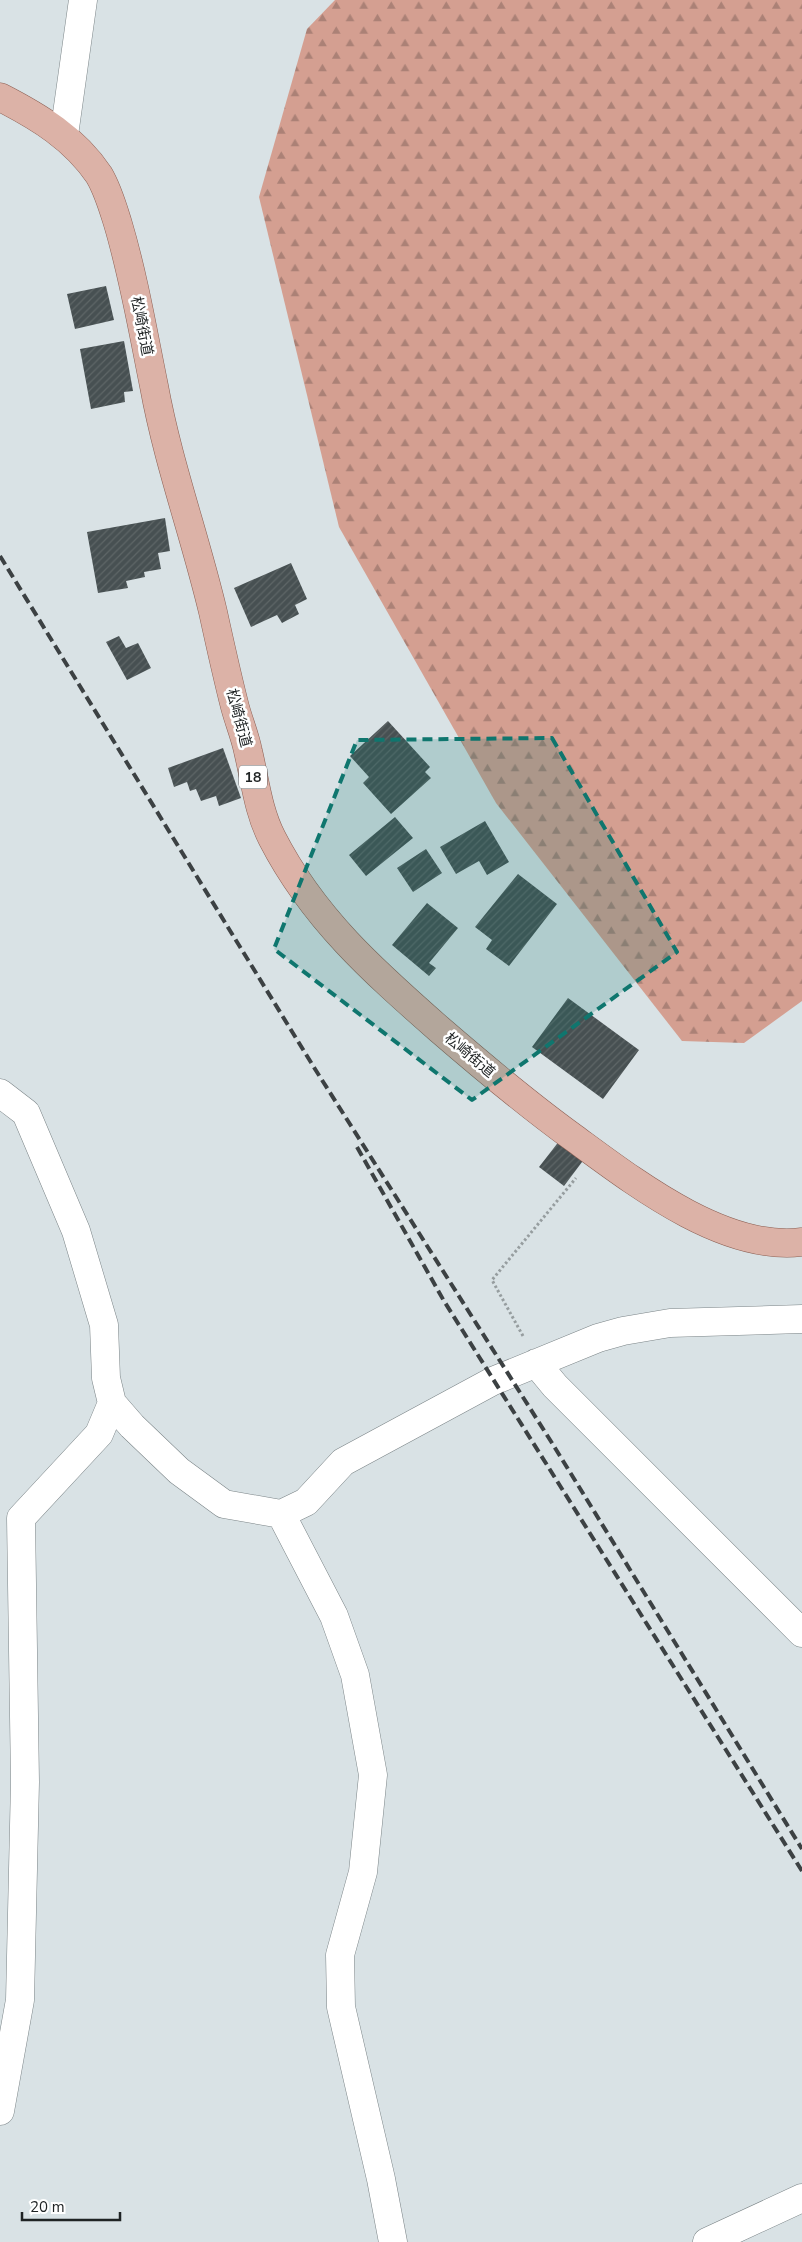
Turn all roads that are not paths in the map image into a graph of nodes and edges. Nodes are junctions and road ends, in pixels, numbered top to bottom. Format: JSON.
{"nodes":[{"id":1,"x":83,"y":0,"type":"edge"},
{"id":2,"x":0,"y":97,"type":"edge"},
{"id":3,"x":64,"y":135,"type":"junction"},
{"id":4,"x":0,"y":1093,"type":"edge"},
{"id":5,"x":802,"y":1242,"type":"edge"},
{"id":6,"x":802,"y":1320,"type":"edge"},
{"id":7,"x":536,"y":1363,"type":"junction"},
{"id":8,"x":112,"y":1403,"type":"junction"},
{"id":9,"x":282,"y":1514,"type":"junction"},
{"id":10,"x":802,"y":1632,"type":"edge"},
{"id":11,"x":10,"y":2004,"type":"edge"},
{"id":12,"x":0,"y":2112,"type":"edge"},
{"id":13,"x":802,"y":2198,"type":"edge"},
{"id":14,"x":393,"y":2242,"type":"edge"},
{"id":15,"x":707,"y":2242,"type":"edge"}],
"edges":[{"from":1,"to":3,"type":"street"},
{"from":2,"to":3,"type":"main road","name":"松崎街道","number":"18"},
{"from":3,"to":5,"type":"main road","name":"松崎街道","number":"18"},
{"from":4,"to":8,"type":"street"},
{"from":6,"to":7,"type":"street"},
{"from":7,"to":9,"type":"street"},
{"from":7,"to":10,"type":"street"},
{"from":8,"to":9,"type":"street"},
{"from":8,"to":11,"type":"street"},
{"from":9,"to":14,"type":"street"},
{"from":11,"to":12,"type":"street"},
{"from":13,"to":15,"type":"street"}]}
